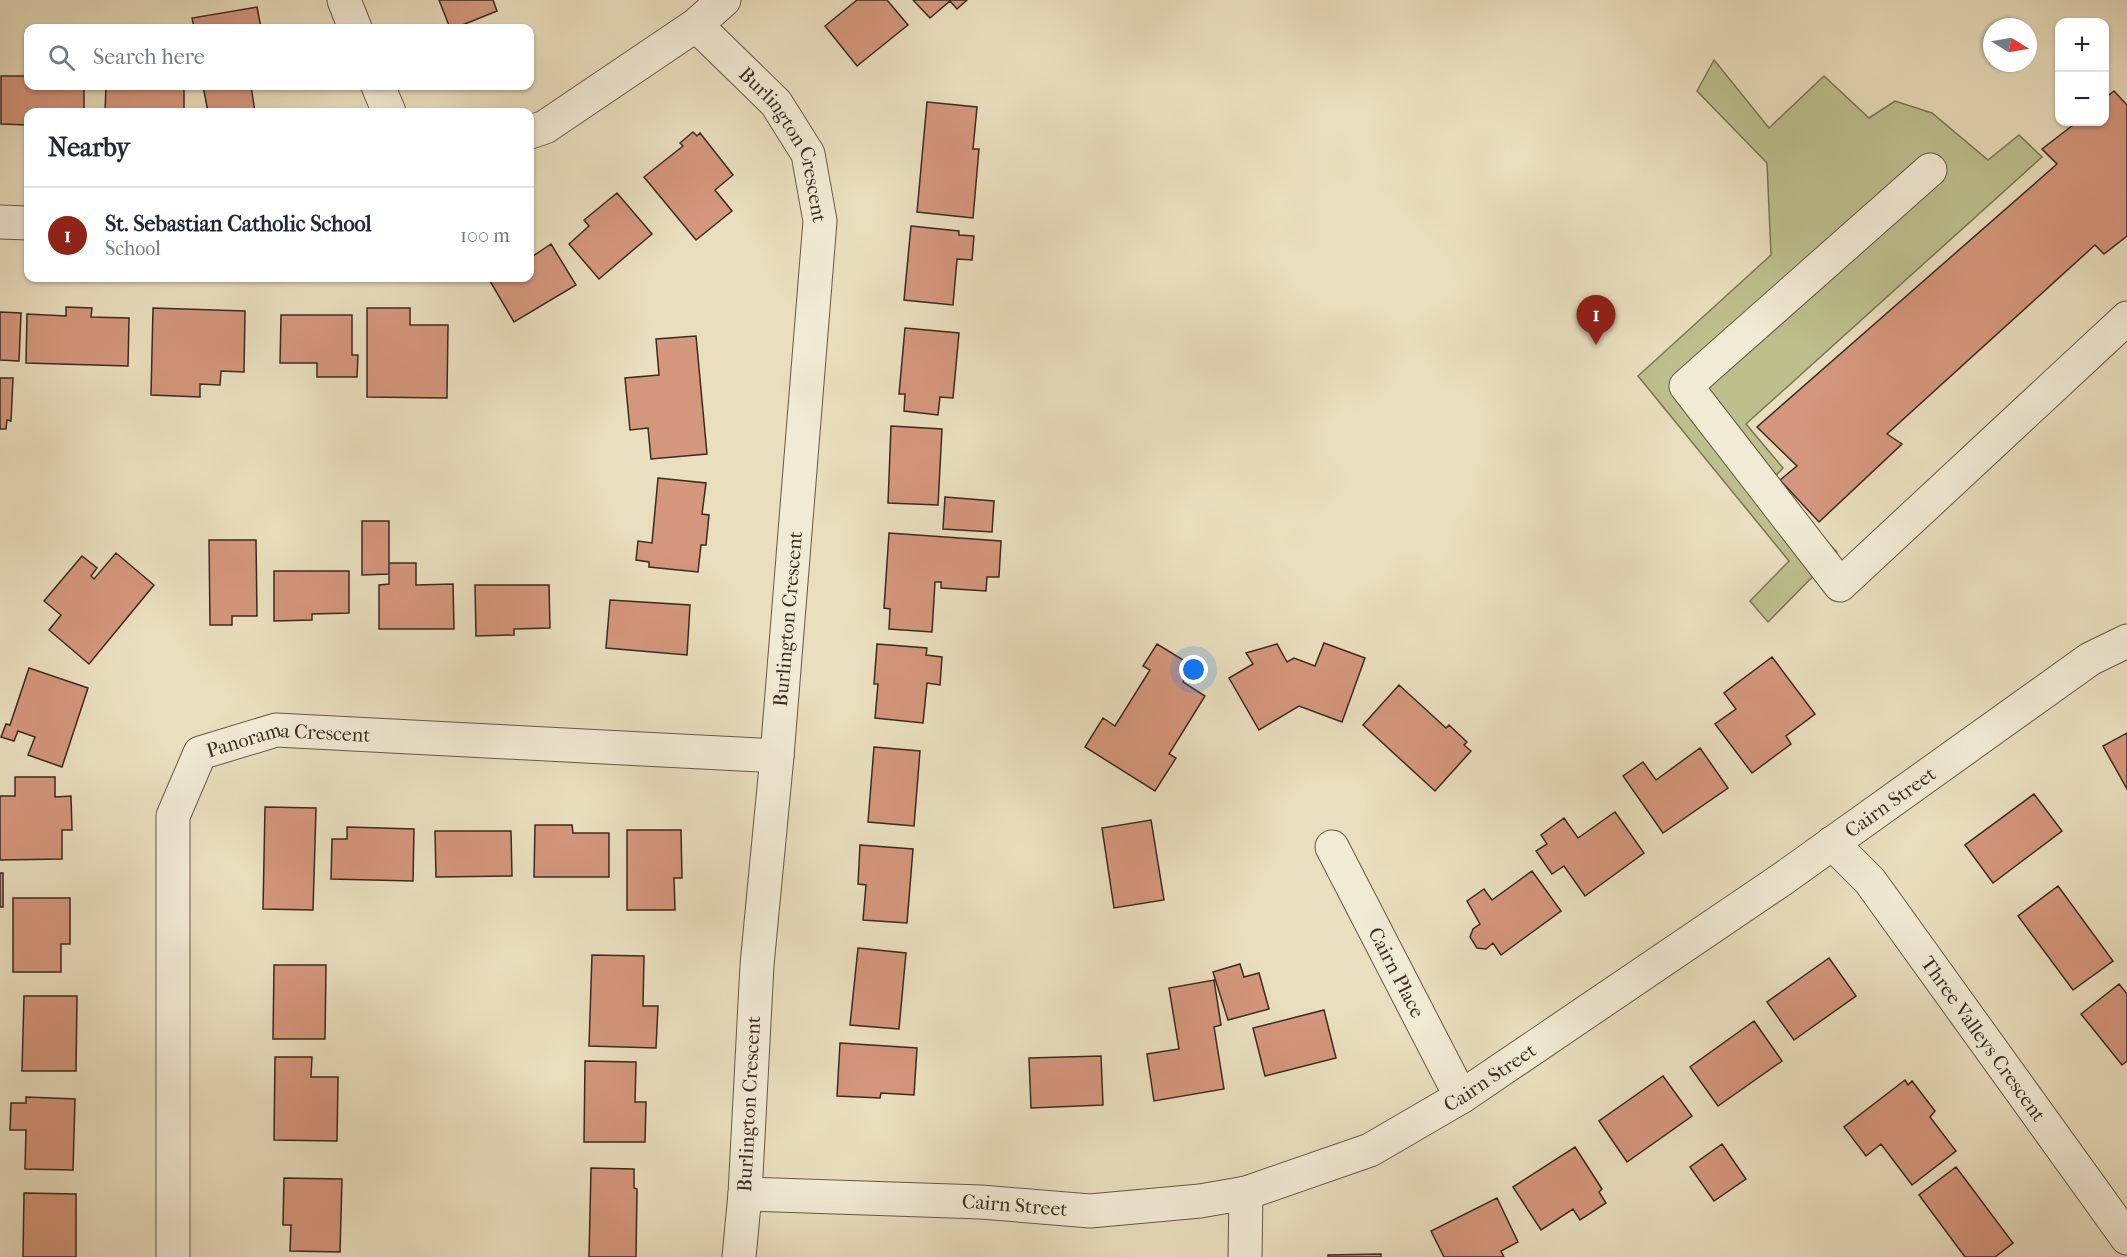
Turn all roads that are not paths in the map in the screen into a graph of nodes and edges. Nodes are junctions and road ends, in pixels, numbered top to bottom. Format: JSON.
{"nodes":[{"id":1,"x":344,"y":0,"type":"edge"},
{"id":2,"x":724,"y":0,"type":"edge"},
{"id":3,"x":353,"y":24,"type":"edge"},
{"id":4,"x":696,"y":25,"type":"junction"},
{"id":5,"x":380,"y":90,"type":"edge"},
{"id":6,"x":387,"y":108,"type":"edge"},
{"id":7,"x":534,"y":130,"type":"edge"},
{"id":8,"x":1930,"y":170,"type":"dead end"},
{"id":9,"x":0,"y":222,"type":"edge"},
{"id":10,"x":24,"y":223,"type":"edge"},
{"id":11,"x":2127,"y":318,"type":"edge"},
{"id":12,"x":2127,"y":641,"type":"edge"},
{"id":13,"x":777,"y":756,"type":"junction"},
{"id":14,"x":1832,"y":843,"type":"junction"},
{"id":15,"x":1332,"y":847,"type":"dead end"},
{"id":16,"x":1461,"y":1097,"type":"junction"},
{"id":17,"x":1246,"y":1193,"type":"junction"},
{"id":18,"x":745,"y":1194,"type":"junction"},
{"id":19,"x":2127,"y":1238,"type":"edge"},
{"id":20,"x":173,"y":1257,"type":"edge"},
{"id":21,"x":740,"y":1257,"type":"edge"},
{"id":22,"x":1245,"y":1257,"type":"edge"}],
"edges":[{"from":1,"to":3,"type":"street"},
{"from":2,"to":4,"type":"street"},
{"from":4,"to":7,"type":"street"},
{"from":4,"to":13,"type":"street","name":"Burlington Crescent"},
{"from":5,"to":6,"type":"street"},
{"from":8,"to":11,"type":"street"},
{"from":9,"to":10,"type":"street"},
{"from":12,"to":14,"type":"street","name":"Cairn Street"},
{"from":13,"to":18,"type":"street","name":"Burlington Crescent"},
{"from":13,"to":20,"type":"street","name":"Panorama Crescent"},
{"from":14,"to":16,"type":"street","name":"Cairn Street"},
{"from":14,"to":19,"type":"street","name":"Three Valleys Crescent"},
{"from":15,"to":16,"type":"street","name":"Cairn Place"},
{"from":16,"to":17,"type":"street","name":"Cairn Street"},
{"from":17,"to":18,"type":"street","name":"Cairn Street"},
{"from":17,"to":22,"type":"street"},
{"from":18,"to":21,"type":"street","name":"Burlington Crescent"}]}
